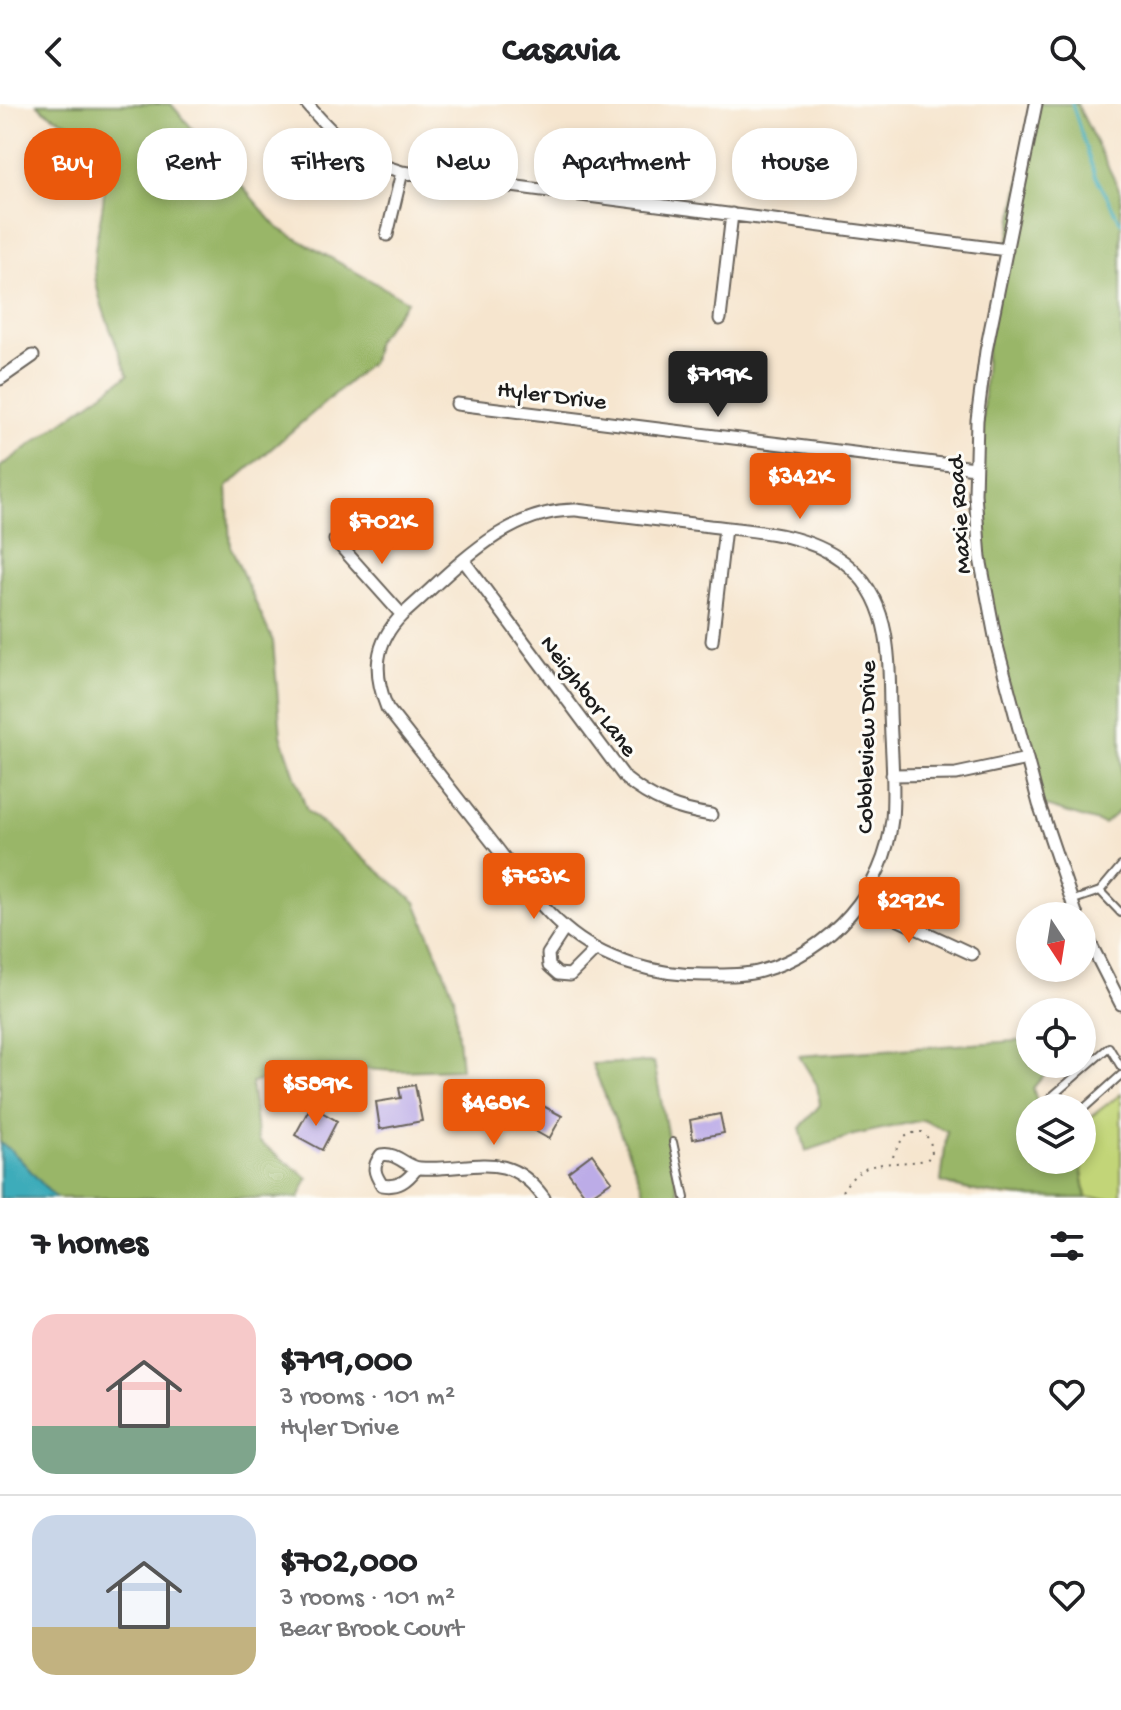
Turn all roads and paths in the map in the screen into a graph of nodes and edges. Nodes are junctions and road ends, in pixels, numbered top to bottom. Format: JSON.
{"nodes":[{"id":1,"x":307,"y":104,"type":"edge"},
{"id":2,"x":1036,"y":104,"type":"edge"},
{"id":3,"x":402,"y":172,"type":"junction"},
{"id":4,"x":732,"y":214,"type":"junction"},
{"id":5,"x":387,"y":235,"type":"dead end"},
{"id":6,"x":1007,"y":250,"type":"junction"},
{"id":7,"x":720,"y":319,"type":"dead end"},
{"id":8,"x":33,"y":356,"type":"dead end"},
{"id":9,"x":0,"y":379,"type":"edge"},
{"id":10,"x":457,"y":404,"type":"dead end"},
{"id":11,"x":975,"y":468,"type":"junction"},
{"id":12,"x":725,"y":528,"type":"junction"},
{"id":13,"x":335,"y":540,"type":"dead end"},
{"id":14,"x":464,"y":561,"type":"junction"},
{"id":15,"x":402,"y":615,"type":"junction"},
{"id":16,"x":712,"y":641,"type":"dead end"},
{"id":17,"x":1027,"y":759,"type":"junction"},
{"id":18,"x":892,"y":775,"type":"junction"},
{"id":19,"x":711,"y":815,"type":"dead end"},
{"id":20,"x":1121,"y":866,"type":"edge"},
{"id":21,"x":1100,"y":891,"type":"junction"},
{"id":22,"x":1071,"y":901,"type":"joint"},
{"id":23,"x":862,"y":903,"type":"junction"},
{"id":24,"x":1121,"y":913,"type":"edge"},
{"id":25,"x":565,"y":928,"type":"junction"},
{"id":26,"x":596,"y":949,"type":"junction"},
{"id":27,"x":1096,"y":950,"type":"edge"},
{"id":28,"x":972,"y":954,"type":"dead end"},
{"id":29,"x":1116,"y":983,"type":"edge"},
{"id":30,"x":1121,"y":1004,"type":"edge"},
{"id":31,"x":1121,"y":1067,"type":"edge"},
{"id":32,"x":1121,"y":1075,"type":"edge"},
{"id":33,"x":1055,"y":1094,"type":"edge"},
{"id":34,"x":1096,"y":1097,"type":"edge"},
{"id":35,"x":673,"y":1142,"type":"dead end"},
{"id":36,"x":891,"y":1161,"type":"junction"},
{"id":37,"x":417,"y":1168,"type":"dead end"},
{"id":38,"x":544,"y":1198,"type":"edge"},
{"id":39,"x":685,"y":1198,"type":"edge"},
{"id":40,"x":838,"y":1198,"type":"edge"}],
"edges":[{"from":1,"to":3,"type":"street"},
{"from":2,"to":6,"type":"street","name":"Maxie Road"},
{"from":3,"to":4,"type":"street"},
{"from":3,"to":5,"type":"street"},
{"from":4,"to":6,"type":"street"},
{"from":4,"to":7,"type":"street"},
{"from":6,"to":11,"type":"street","name":"Maxie Road"},
{"from":8,"to":9,"type":"street"},
{"from":10,"to":11,"type":"street","name":"Hyler Drive"},
{"from":11,"to":17,"type":"street","name":"Maxie Road"},
{"from":12,"to":14,"type":"street","name":"Cobbleview Drive"},
{"from":12,"to":16,"type":"street"},
{"from":12,"to":18,"type":"street","name":"Cobbleview Drive"},
{"from":13,"to":15,"type":"street"},
{"from":14,"to":15,"type":"street","name":"Cobbleview Drive"},
{"from":14,"to":19,"type":"street","name":"Neighbor Lane"},
{"from":15,"to":25,"type":"street","name":"Cobbleview Drive"},
{"from":17,"to":18,"type":"street"},
{"from":17,"to":22,"type":"street","name":"Maxie Road"},
{"from":18,"to":23,"type":"street","name":"Cobbleview Drive"},
{"from":20,"to":21,"type":"lane"},
{"from":21,"to":22,"type":"lane"},
{"from":21,"to":24,"type":"lane"},
{"from":23,"to":26,"type":"street","name":"Cobbleview Drive"},
{"from":23,"to":28,"type":"street"},
{"from":25,"to":26,"type":"street","name":"Cobbleview Drive"},
{"from":25,"to":26,"type":"street"},
{"from":27,"to":29,"type":"street"},
{"from":29,"to":30,"type":"street"},
{"from":31,"to":33,"type":"lane"},
{"from":32,"to":34,"type":"lane"},
{"from":35,"to":39,"type":"lane"},
{"from":36,"to":36,"type":"path"},
{"from":36,"to":40,"type":"path"},
{"from":37,"to":38,"type":"street"}]}
